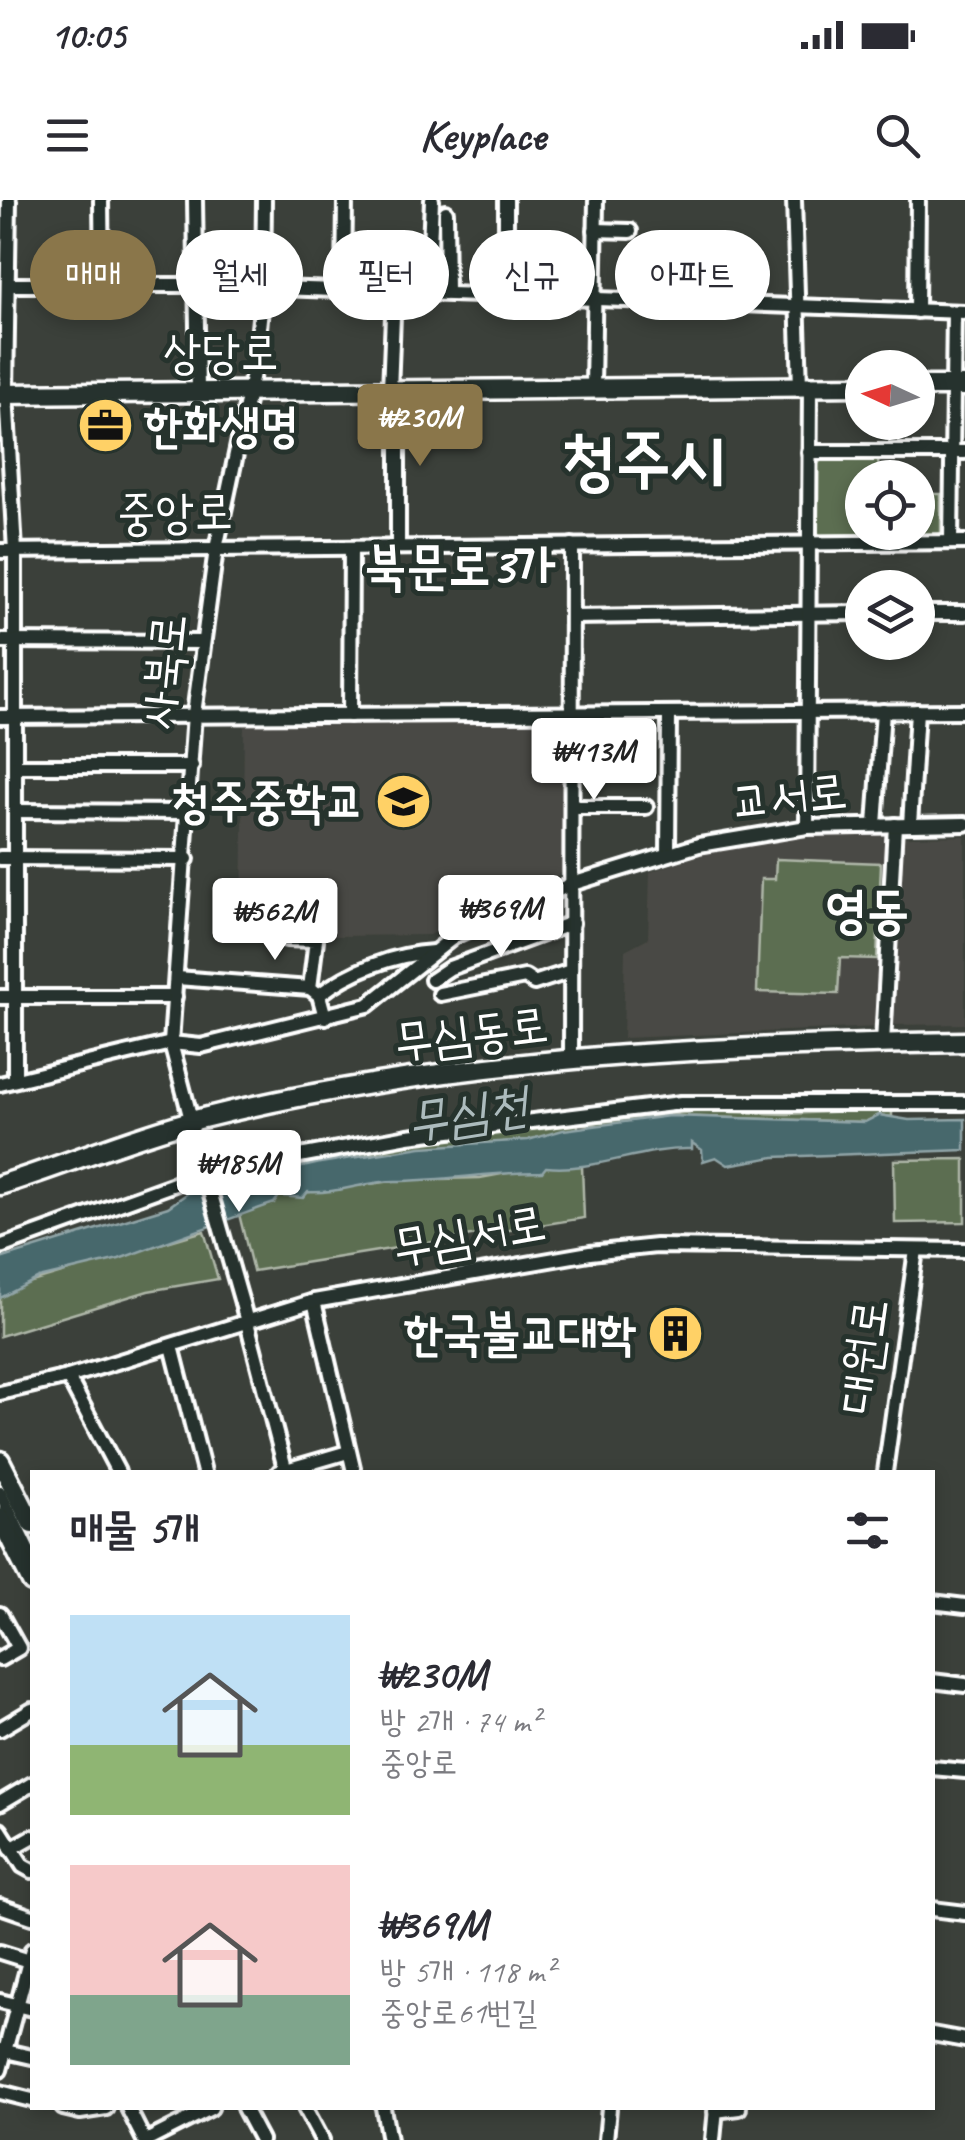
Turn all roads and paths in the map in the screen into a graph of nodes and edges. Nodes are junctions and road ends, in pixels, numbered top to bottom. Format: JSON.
{"nodes":[{"id":1,"x":10,"y":200,"type":"edge"},
{"id":2,"x":101,"y":200,"type":"edge"},
{"id":3,"x":195,"y":200,"type":"edge"},
{"id":4,"x":264,"y":200,"type":"edge"},
{"id":5,"x":345,"y":200,"type":"edge"},
{"id":6,"x":432,"y":200,"type":"edge"},
{"id":7,"x":506,"y":200,"type":"edge"},
{"id":8,"x":596,"y":200,"type":"edge"},
{"id":9,"x":794,"y":200,"type":"edge"},
{"id":10,"x":918,"y":200,"type":"edge"},
{"id":11,"x":446,"y":212,"type":"dead end"},
{"id":12,"x":101,"y":230,"type":"edge"},
{"id":13,"x":195,"y":230,"type":"edge"},
{"id":14,"x":264,"y":230,"type":"edge"},
{"id":15,"x":345,"y":230,"type":"edge"},
{"id":16,"x":431,"y":230,"type":"edge"},
{"id":17,"x":446,"y":230,"type":"edge"},
{"id":18,"x":506,"y":230,"type":"edge"},
{"id":19,"x":596,"y":230,"type":"junction"},
{"id":20,"x":615,"y":231,"type":"edge"},
{"id":21,"x":8,"y":285,"type":"junction"},
{"id":22,"x":30,"y":285,"type":"edge"},
{"id":23,"x":595,"y":300,"type":"joint"},
{"id":24,"x":798,"y":306,"type":"junction"},
{"id":25,"x":917,"y":311,"type":"junction"},
{"id":26,"x":959,"y":312,"type":"edge"},
{"id":27,"x":196,"y":320,"type":"edge"},
{"id":28,"x":259,"y":320,"type":"edge"},
{"id":29,"x":394,"y":320,"type":"edge"},
{"id":30,"x":595,"y":320,"type":"edge"},
{"id":31,"x":845,"y":386,"type":"edge"},
{"id":32,"x":959,"y":386,"type":"edge"},
{"id":33,"x":805,"y":387,"type":"junction"},
{"id":34,"x":593,"y":389,"type":"junction"},
{"id":35,"x":394,"y":390,"type":"junction"},
{"id":36,"x":198,"y":392,"type":"junction"},
{"id":37,"x":250,"y":392,"type":"junction"},
{"id":38,"x":2,"y":396,"type":"edge"},
{"id":39,"x":808,"y":452,"type":"junction"},
{"id":40,"x":959,"y":452,"type":"edge"},
{"id":41,"x":806,"y":542,"type":"junction"},
{"id":42,"x":958,"y":542,"type":"edge"},
{"id":43,"x":572,"y":546,"type":"junction"},
{"id":44,"x":398,"y":547,"type":"junction"},
{"id":45,"x":216,"y":548,"type":"junction"},
{"id":46,"x":351,"y":548,"type":"junction"},
{"id":47,"x":0,"y":551,"type":"edge"},
{"id":48,"x":15,"y":551,"type":"junction"},
{"id":49,"x":965,"y":613,"type":"edge"},
{"id":50,"x":806,"y":614,"type":"junction"},
{"id":51,"x":845,"y":614,"type":"edge"},
{"id":52,"x":935,"y":614,"type":"edge"},
{"id":53,"x":572,"y":617,"type":"junction"},
{"id":54,"x":0,"y":642,"type":"edge"},
{"id":55,"x":16,"y":642,"type":"junction"},
{"id":56,"x":202,"y":642,"type":"junction"},
{"id":57,"x":884,"y":711,"type":"junction"},
{"id":58,"x":918,"y":711,"type":"junction"},
{"id":59,"x":965,"y":711,"type":"edge"},
{"id":60,"x":806,"y":712,"type":"junction"},
{"id":61,"x":194,"y":714,"type":"junction"},
{"id":62,"x":669,"y":714,"type":"junction"},
{"id":63,"x":573,"y":715,"type":"junction"},
{"id":64,"x":350,"y":716,"type":"junction"},
{"id":65,"x":7,"y":717,"type":"edge"},
{"id":66,"x":15,"y":766,"type":"junction"},
{"id":67,"x":192,"y":766,"type":"junction"},
{"id":68,"x":572,"y":807,"type":"junction"},
{"id":69,"x":646,"y":808,"type":"dead end"},
{"id":70,"x":15,"y":811,"type":"junction"},
{"id":71,"x":190,"y":812,"type":"junction"},
{"id":72,"x":965,"y":824,"type":"edge"},
{"id":73,"x":894,"y":825,"type":"junction"},
{"id":74,"x":910,"y":825,"type":"junction"},
{"id":75,"x":875,"y":826,"type":"junction"},
{"id":76,"x":807,"y":827,"type":"junction"},
{"id":77,"x":668,"y":854,"type":"junction"},
{"id":78,"x":8,"y":858,"type":"edge"},
{"id":79,"x":188,"y":859,"type":"junction"},
{"id":80,"x":572,"y":884,"type":"junction"},
{"id":81,"x":572,"y":924,"type":"junction"},
{"id":82,"x":286,"y":939,"type":"dead end"},
{"id":83,"x":433,"y":952,"type":"junction"},
{"id":84,"x":571,"y":971,"type":"junction"},
{"id":85,"x":176,"y":978,"type":"junction"},
{"id":86,"x":432,"y":980,"type":"dead end"},
{"id":87,"x":315,"y":992,"type":"junction"},
{"id":88,"x":440,"y":994,"type":"dead end"},
{"id":89,"x":175,"y":996,"type":"junction"},
{"id":90,"x":7,"y":997,"type":"edge"},
{"id":91,"x":325,"y":1017,"type":"junction"},
{"id":92,"x":965,"y":1042,"type":"edge"},
{"id":93,"x":172,"y":1043,"type":"junction"},
{"id":94,"x":883,"y":1043,"type":"junction"},
{"id":95,"x":571,"y":1061,"type":"junction"},
{"id":96,"x":15,"y":1079,"type":"junction"},
{"id":97,"x":0,"y":1084,"type":"edge"},
{"id":98,"x":965,"y":1102,"type":"edge"},
{"id":99,"x":193,"y":1130,"type":"junction"},
{"id":100,"x":0,"y":1185,"type":"edge"},
{"id":101,"x":0,"y":1247,"type":"edge"},
{"id":102,"x":916,"y":1250,"type":"junction"},
{"id":103,"x":965,"y":1250,"type":"edge"},
{"id":104,"x":314,"y":1301,"type":"junction"},
{"id":105,"x":249,"y":1322,"type":"junction"},
{"id":106,"x":172,"y":1346,"type":"junction"},
{"id":107,"x":68,"y":1377,"type":"junction"},
{"id":108,"x":0,"y":1393,"type":"edge"},
{"id":109,"x":348,"y":1452,"type":"junction"},
{"id":110,"x":0,"y":1460,"type":"edge"},
{"id":111,"x":117,"y":1470,"type":"edge"},
{"id":112,"x":203,"y":1470,"type":"edge"},
{"id":113,"x":284,"y":1470,"type":"edge"},
{"id":114,"x":290,"y":1470,"type":"edge"},
{"id":115,"x":353,"y":1470,"type":"edge"},
{"id":116,"x":885,"y":1470,"type":"edge"},
{"id":117,"x":0,"y":1493,"type":"edge"},
{"id":118,"x":0,"y":1518,"type":"edge"},
{"id":119,"x":30,"y":1520,"type":"edge"},
{"id":120,"x":30,"y":1555,"type":"edge"},
{"id":121,"x":30,"y":1578,"type":"edge"},
{"id":122,"x":935,"y":1602,"type":"edge"},
{"id":123,"x":965,"y":1606,"type":"edge"},
{"id":124,"x":0,"y":1614,"type":"edge"},
{"id":125,"x":0,"y":1659,"type":"edge"},
{"id":126,"x":935,"y":1681,"type":"edge"},
{"id":127,"x":965,"y":1685,"type":"edge"},
{"id":128,"x":30,"y":1711,"type":"edge"},
{"id":129,"x":0,"y":1729,"type":"edge"},
{"id":130,"x":935,"y":1768,"type":"edge"},
{"id":131,"x":965,"y":1771,"type":"edge"},
{"id":132,"x":30,"y":1785,"type":"edge"},
{"id":133,"x":0,"y":1803,"type":"edge"},
{"id":134,"x":0,"y":1830,"type":"edge"},
{"id":135,"x":30,"y":1837,"type":"edge"},
{"id":136,"x":11,"y":1849,"type":"junction"},
{"id":137,"x":30,"y":1869,"type":"edge"},
{"id":138,"x":0,"y":1906,"type":"edge"},
{"id":139,"x":935,"y":1908,"type":"edge"},
{"id":140,"x":965,"y":1913,"type":"edge"},
{"id":141,"x":30,"y":1916,"type":"edge"},
{"id":142,"x":0,"y":1952,"type":"edge"},
{"id":143,"x":30,"y":1958,"type":"edge"},
{"id":144,"x":30,"y":1961,"type":"edge"},
{"id":145,"x":0,"y":2001,"type":"edge"},
{"id":146,"x":17,"y":2006,"type":"junction"},
{"id":147,"x":30,"y":2009,"type":"edge"},
{"id":148,"x":935,"y":2035,"type":"edge"},
{"id":149,"x":965,"y":2040,"type":"edge"},
{"id":150,"x":3,"y":2050,"type":"edge"},
{"id":151,"x":30,"y":2057,"type":"edge"},
{"id":152,"x":0,"y":2070,"type":"edge"},
{"id":153,"x":0,"y":2092,"type":"edge"},
{"id":154,"x":30,"y":2100,"type":"edge"},
{"id":155,"x":129,"y":2110,"type":"edge"},
{"id":156,"x":206,"y":2110,"type":"edge"},
{"id":157,"x":245,"y":2110,"type":"edge"},
{"id":158,"x":306,"y":2110,"type":"edge"},
{"id":159,"x":383,"y":2110,"type":"edge"},
{"id":160,"x":610,"y":2110,"type":"edge"},
{"id":161,"x":715,"y":2110,"type":"edge"},
{"id":162,"x":146,"y":2140,"type":"edge"},
{"id":163,"x":260,"y":2140,"type":"edge"},
{"id":164,"x":322,"y":2140,"type":"edge"},
{"id":165,"x":389,"y":2140,"type":"edge"},
{"id":166,"x":606,"y":2140,"type":"edge"},
{"id":167,"x":712,"y":2140,"type":"edge"}],
"edges":[{"from":1,"to":21,"type":"street"},
{"from":2,"to":12,"type":"street"},
{"from":3,"to":13,"type":"street"},
{"from":4,"to":14,"type":"street","name":"사북로"},
{"from":5,"to":15,"type":"street"},
{"from":6,"to":16,"type":"street"},
{"from":7,"to":18,"type":"street"},
{"from":8,"to":19,"type":"street"},
{"from":9,"to":24,"type":"street"},
{"from":10,"to":25,"type":"street"},
{"from":11,"to":17,"type":"street"},
{"from":19,"to":20,"type":"street"},
{"from":19,"to":23,"type":"street"},
{"from":21,"to":22,"type":"street"},
{"from":21,"to":38,"type":"street"},
{"from":23,"to":24,"type":"street"},
{"from":24,"to":25,"type":"street"},
{"from":24,"to":33,"type":"street"},
{"from":25,"to":26,"type":"street"},
{"from":26,"to":32,"type":"street"},
{"from":27,"to":36,"type":"street"},
{"from":28,"to":37,"type":"street","name":"사북로"},
{"from":29,"to":35,"type":"street"},
{"from":30,"to":34,"type":"street"},
{"from":31,"to":33,"type":"main road","name":"상당로"},
{"from":32,"to":40,"type":"street"},
{"from":33,"to":34,"type":"main road","name":"상당로"},
{"from":33,"to":39,"type":"street"},
{"from":34,"to":35,"type":"main road","name":"상당로"},
{"from":35,"to":37,"type":"main road","name":"상당로"},
{"from":35,"to":44,"type":"street"},
{"from":36,"to":37,"type":"main road","name":"상당로"},
{"from":36,"to":38,"type":"main road","name":"상당로"},
{"from":37,"to":45,"type":"street","name":"사북로"},
{"from":38,"to":48,"type":"street"},
{"from":39,"to":40,"type":"street"},
{"from":39,"to":41,"type":"street"},
{"from":40,"to":42,"type":"street"},
{"from":41,"to":42,"type":"street","name":"중앙로"},
{"from":41,"to":43,"type":"street","name":"중앙로"},
{"from":41,"to":50,"type":"street"},
{"from":43,"to":44,"type":"street","name":"중앙로"},
{"from":43,"to":53,"type":"street"},
{"from":44,"to":46,"type":"street","name":"중앙로"},
{"from":45,"to":46,"type":"street","name":"중앙로"},
{"from":45,"to":48,"type":"street","name":"중앙로"},
{"from":45,"to":56,"type":"street","name":"사북로"},
{"from":46,"to":64,"type":"street"},
{"from":47,"to":48,"type":"street","name":"중앙로"},
{"from":48,"to":55,"type":"street"},
{"from":49,"to":52,"type":"street"},
{"from":50,"to":51,"type":"street"},
{"from":50,"to":53,"type":"street"},
{"from":50,"to":60,"type":"street"},
{"from":53,"to":63,"type":"street"},
{"from":54,"to":55,"type":"street"},
{"from":55,"to":56,"type":"street"},
{"from":55,"to":65,"type":"street"},
{"from":56,"to":61,"type":"street","name":"사북로"},
{"from":57,"to":58,"type":"street"},
{"from":57,"to":60,"type":"street"},
{"from":57,"to":75,"type":"street","name":"교서로"},
{"from":58,"to":59,"type":"street"},
{"from":58,"to":74,"type":"street"},
{"from":60,"to":62,"type":"street"},
{"from":60,"to":76,"type":"street"},
{"from":61,"to":64,"type":"street"},
{"from":61,"to":65,"type":"street"},
{"from":61,"to":67,"type":"street","name":"사북로"},
{"from":62,"to":63,"type":"street"},
{"from":62,"to":77,"type":"street"},
{"from":63,"to":64,"type":"street"},
{"from":63,"to":68,"type":"street"},
{"from":65,"to":66,"type":"street"},
{"from":66,"to":67,"type":"street"},
{"from":66,"to":70,"type":"street"},
{"from":67,"to":71,"type":"street","name":"사북로"},
{"from":68,"to":69,"type":"street"},
{"from":68,"to":80,"type":"street"},
{"from":70,"to":71,"type":"street"},
{"from":70,"to":78,"type":"street"},
{"from":71,"to":79,"type":"street","name":"사북로"},
{"from":72,"to":74,"type":"street","name":"교서로"},
{"from":73,"to":74,"type":"street","name":"교서로"},
{"from":73,"to":75,"type":"street","name":"교서로"},
{"from":73,"to":94,"type":"street"},
{"from":75,"to":76,"type":"street","name":"교서로"},
{"from":76,"to":77,"type":"street","name":"교서로"},
{"from":77,"to":80,"type":"street","name":"교서로"},
{"from":78,"to":79,"type":"street"},
{"from":78,"to":90,"type":"street"},
{"from":79,"to":85,"type":"street","name":"사북로"},
{"from":80,"to":81,"type":"street"},
{"from":80,"to":83,"type":"street","name":"교서로"},
{"from":81,"to":84,"type":"street"},
{"from":81,"to":86,"type":"street"},
{"from":82,"to":87,"type":"street"},
{"from":83,"to":87,"type":"street","name":"교서로"},
{"from":83,"to":91,"type":"street","name":"교서로"},
{"from":84,"to":88,"type":"street"},
{"from":84,"to":95,"type":"street"},
{"from":85,"to":87,"type":"street"},
{"from":85,"to":89,"type":"street","name":"사북로"},
{"from":87,"to":91,"type":"street"},
{"from":89,"to":90,"type":"street"},
{"from":89,"to":93,"type":"street","name":"사북로"},
{"from":90,"to":96,"type":"street"},
{"from":91,"to":93,"type":"street","name":"교서로"},
{"from":92,"to":94,"type":"main road","name":"무심동로"},
{"from":93,"to":96,"type":"street","name":"교서로"},
{"from":93,"to":99,"type":"street","name":"사북로"},
{"from":94,"to":95,"type":"main road","name":"무심동로"},
{"from":95,"to":99,"type":"main road","name":"무심동로"},
{"from":96,"to":97,"type":"street","name":"교서로"},
{"from":98,"to":101,"type":"street"},
{"from":99,"to":100,"type":"main road","name":"무심동로"},
{"from":99,"to":105,"type":"street","name":"사북로","bridge":true},
{"from":102,"to":103,"type":"street","name":"무심서로"},
{"from":102,"to":104,"type":"street","name":"무심서로"},
{"from":102,"to":116,"type":"street","name":"대원로"},
{"from":104,"to":105,"type":"street","name":"무심서로"},
{"from":104,"to":109,"type":"street"},
{"from":105,"to":106,"type":"street","name":"무심서로"},
{"from":105,"to":113,"type":"street"},
{"from":106,"to":107,"type":"street","name":"무심서로"},
{"from":106,"to":112,"type":"street"},
{"from":107,"to":108,"type":"street","name":"무심서로"},
{"from":107,"to":111,"type":"street"},
{"from":109,"to":114,"type":"street"},
{"from":109,"to":115,"type":"street"},
{"from":110,"to":119,"type":"main road"},
{"from":117,"to":120,"type":"street"},
{"from":118,"to":121,"type":"main road"},
{"from":122,"to":123,"type":"street"},
{"from":124,"to":125,"type":"street"},
{"from":126,"to":127,"type":"street"},
{"from":128,"to":129,"type":"street"},
{"from":130,"to":131,"type":"street"},
{"from":132,"to":133,"type":"street"},
{"from":134,"to":136,"type":"street"},
{"from":135,"to":136,"type":"street"},
{"from":136,"to":137,"type":"street"},
{"from":138,"to":141,"type":"street"},
{"from":139,"to":140,"type":"street"},
{"from":142,"to":143,"type":"street"},
{"from":144,"to":146,"type":"street"},
{"from":145,"to":146,"type":"street"},
{"from":146,"to":147,"type":"street"},
{"from":146,"to":150,"type":"street"},
{"from":148,"to":149,"type":"street"},
{"from":150,"to":151,"type":"street"},
{"from":150,"to":152,"type":"street"},
{"from":153,"to":154,"type":"street"},
{"from":155,"to":162,"type":"street"},
{"from":156,"to":162,"type":"street"},
{"from":157,"to":163,"type":"street"},
{"from":158,"to":164,"type":"street"},
{"from":159,"to":165,"type":"street"},
{"from":160,"to":166,"type":"street"},
{"from":161,"to":167,"type":"street"}]}
